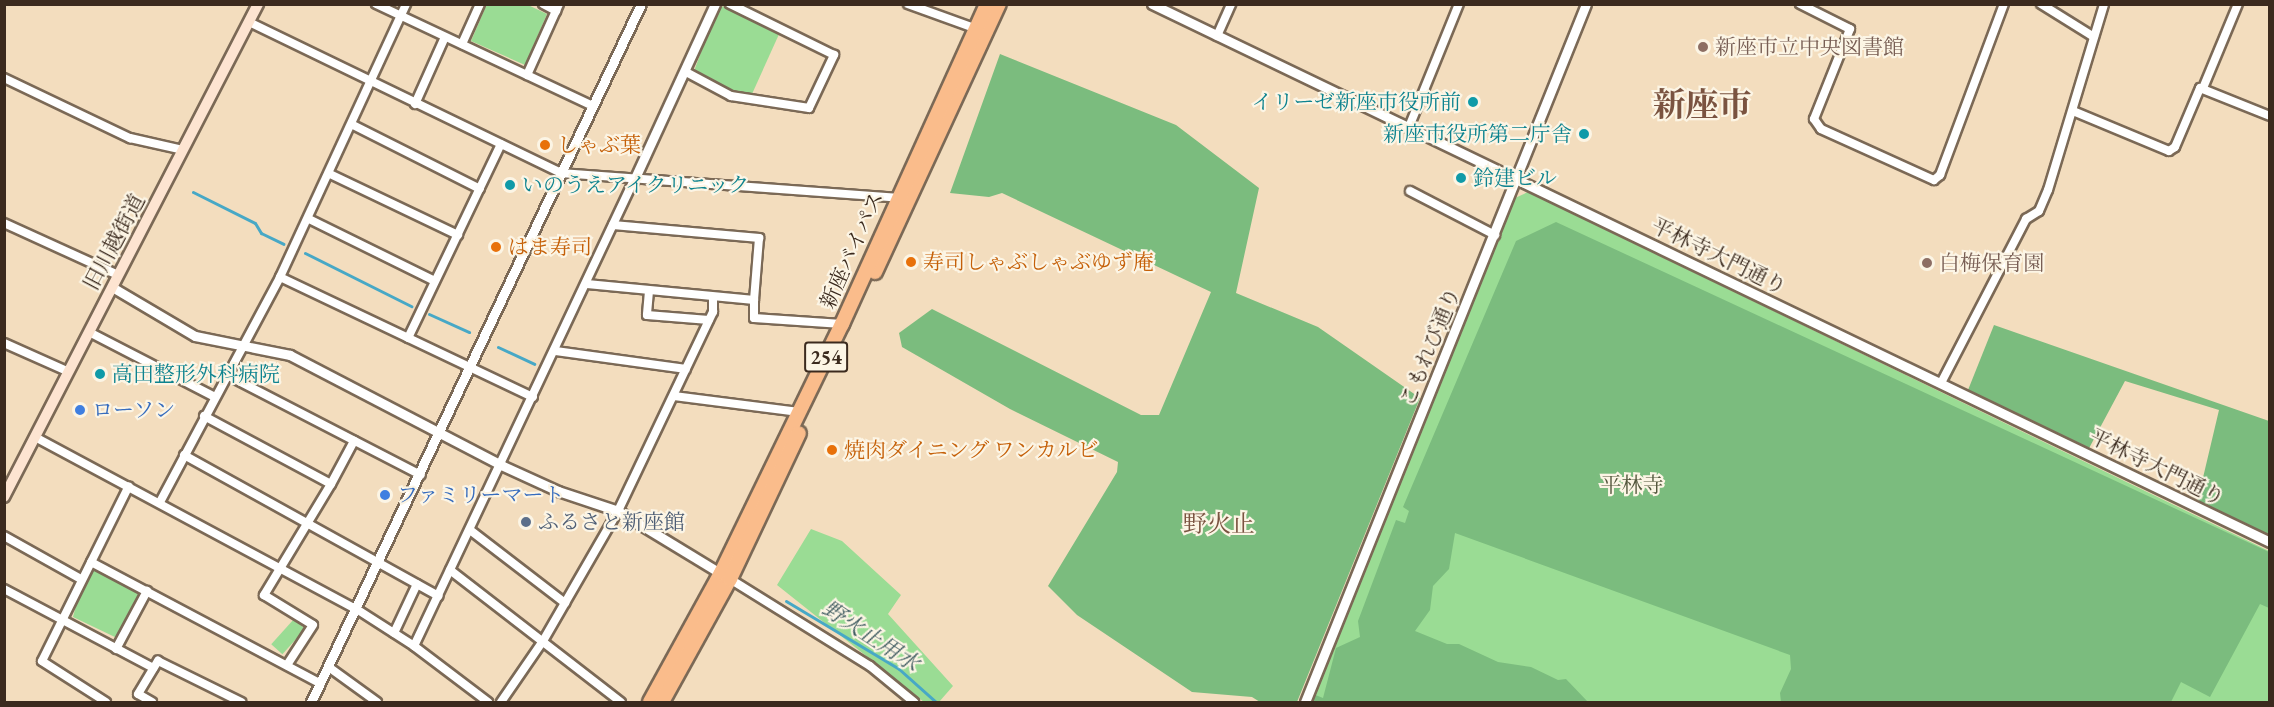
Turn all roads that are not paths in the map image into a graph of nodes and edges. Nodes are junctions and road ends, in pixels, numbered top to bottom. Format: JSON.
{"nodes":[{"id":1,"x":258,"y":4,"type":"edge"},
{"id":2,"x":376,"y":4,"type":"edge"},
{"id":3,"x":406,"y":4,"type":"edge"},
{"id":4,"x":480,"y":4,"type":"edge"},
{"id":5,"x":543,"y":4,"type":"edge"},
{"id":6,"x":641,"y":4,"type":"edge"},
{"id":7,"x":715,"y":4,"type":"edge"},
{"id":8,"x":730,"y":4,"type":"edge"},
{"id":9,"x":908,"y":4,"type":"edge"},
{"id":10,"x":987,"y":4,"type":"edge"},
{"id":11,"x":999,"y":4,"type":"edge"},
{"id":12,"x":1152,"y":4,"type":"edge"},
{"id":13,"x":1231,"y":4,"type":"edge"},
{"id":14,"x":1459,"y":4,"type":"edge"},
{"id":15,"x":1586,"y":4,"type":"edge"},
{"id":16,"x":1800,"y":4,"type":"edge"},
{"id":17,"x":2004,"y":4,"type":"edge"},
{"id":18,"x":2041,"y":4,"type":"edge"},
{"id":19,"x":2104,"y":4,"type":"edge"},
{"id":20,"x":2238,"y":4,"type":"edge"},
{"id":21,"x":558,"y":8,"type":"edge"},
{"id":22,"x":401,"y":15,"type":"junction"},
{"id":23,"x":249,"y":22,"type":"junction"},
{"id":24,"x":977,"y":29,"type":"junction"},
{"id":25,"x":1217,"y":36,"type":"junction"},
{"id":26,"x":445,"y":37,"type":"junction"},
{"id":27,"x":2094,"y":38,"type":"junction"},
{"id":28,"x":462,"y":44,"type":"junction"},
{"id":29,"x":686,"y":72,"type":"junction"},
{"id":30,"x":527,"y":75,"type":"junction"},
{"id":31,"x":4,"y":78,"type":"edge"},
{"id":32,"x":372,"y":84,"type":"junction"},
{"id":33,"x":2203,"y":88,"type":"junction"},
{"id":34,"x":415,"y":104,"type":"junction"},
{"id":35,"x":593,"y":106,"type":"junction"},
{"id":36,"x":2073,"y":111,"type":"junction"},
{"id":37,"x":2270,"y":116,"type":"edge"},
{"id":38,"x":353,"y":125,"type":"junction"},
{"id":39,"x":1408,"y":127,"type":"junction"},
{"id":40,"x":501,"y":144,"type":"junction"},
{"id":41,"x":183,"y":150,"type":"junction"},
{"id":42,"x":561,"y":173,"type":"junction"},
{"id":43,"x":330,"y":174,"type":"junction"},
{"id":44,"x":1518,"y":178,"type":"junction"},
{"id":45,"x":634,"y":180,"type":"junction"},
{"id":46,"x":480,"y":189,"type":"junction"},
{"id":47,"x":1410,"y":192,"type":"dead end"},
{"id":48,"x":898,"y":198,"type":"junction"},
{"id":49,"x":309,"y":219,"type":"junction"},
{"id":50,"x":4,"y":223,"type":"edge"},
{"id":51,"x":613,"y":225,"type":"junction"},
{"id":52,"x":458,"y":235,"type":"junction"},
{"id":53,"x":1495,"y":235,"type":"junction"},
{"id":54,"x":118,"y":275,"type":"junction"},
{"id":55,"x":280,"y":277,"type":"junction"},
{"id":56,"x":435,"y":281,"type":"junction"},
{"id":57,"x":587,"y":284,"type":"junction"},
{"id":58,"x":112,"y":287,"type":"junction"},
{"id":59,"x":649,"y":291,"type":"junction"},
{"id":60,"x":713,"y":297,"type":"junction"},
{"id":61,"x":754,"y":300,"type":"junction"},
{"id":62,"x":709,"y":321,"type":"junction"},
{"id":63,"x":842,"y":324,"type":"junction"},
{"id":64,"x":89,"y":332,"type":"junction"},
{"id":65,"x":408,"y":338,"type":"junction"},
{"id":66,"x":4,"y":343,"type":"edge"},
{"id":67,"x":243,"y":346,"type":"junction"},
{"id":68,"x":556,"y":351,"type":"junction"},
{"id":69,"x":471,"y":367,"type":"junction"},
{"id":70,"x":686,"y":369,"type":"junction"},
{"id":71,"x":69,"y":372,"type":"junction"},
{"id":72,"x":226,"y":375,"type":"junction"},
{"id":73,"x":1941,"y":383,"type":"junction"},
{"id":74,"x":674,"y":396,"type":"junction"},
{"id":75,"x":214,"y":397,"type":"junction"},
{"id":76,"x":533,"y":397,"type":"junction"},
{"id":77,"x":799,"y":412,"type":"junction"},
{"id":78,"x":204,"y":416,"type":"junction"},
{"id":79,"x":440,"y":433,"type":"junction"},
{"id":80,"x":35,"y":437,"type":"junction"},
{"id":81,"x":354,"y":441,"type":"junction"},
{"id":82,"x":184,"y":455,"type":"junction"},
{"id":83,"x":501,"y":465,"type":"junction"},
{"id":84,"x":421,"y":475,"type":"junction"},
{"id":85,"x":331,"y":484,"type":"junction"},
{"id":86,"x":129,"y":486,"type":"junction"},
{"id":87,"x":4,"y":497,"type":"edge"},
{"id":88,"x":160,"y":502,"type":"junction"},
{"id":89,"x":618,"y":511,"type":"junction"},
{"id":90,"x":307,"y":523,"type":"junction"},
{"id":91,"x":470,"y":530,"type":"junction"},
{"id":92,"x":4,"y":536,"type":"edge"},
{"id":93,"x":2270,"y":542,"type":"edge"},
{"id":94,"x":91,"y":562,"type":"junction"},
{"id":95,"x":380,"y":562,"type":"junction"},
{"id":96,"x":281,"y":568,"type":"junction"},
{"id":97,"x":450,"y":570,"type":"junction"},
{"id":98,"x":726,"y":576,"type":"junction"},
{"id":99,"x":81,"y":579,"type":"junction"},
{"id":100,"x":417,"y":584,"type":"junction"},
{"id":101,"x":4,"y":589,"type":"edge"},
{"id":102,"x":147,"y":591,"type":"junction"},
{"id":103,"x":438,"y":596,"type":"junction"},
{"id":104,"x":565,"y":603,"type":"junction"},
{"id":105,"x":358,"y":610,"type":"junction"},
{"id":106,"x":63,"y":619,"type":"junction"},
{"id":107,"x":393,"y":633,"type":"junction"},
{"id":108,"x":543,"y":641,"type":"junction"},
{"id":109,"x":414,"y":646,"type":"junction"},
{"id":110,"x":116,"y":649,"type":"junction"},
{"id":111,"x":287,"y":665,"type":"junction"},
{"id":112,"x":153,"y":668,"type":"junction"},
{"id":113,"x":330,"y":668,"type":"junction"},
{"id":114,"x":321,"y":684,"type":"junction"},
{"id":115,"x":106,"y":702,"type":"edge"},
{"id":116,"x":153,"y":702,"type":"edge"},
{"id":117,"x":241,"y":702,"type":"edge"},
{"id":118,"x":311,"y":702,"type":"edge"},
{"id":119,"x":377,"y":702,"type":"edge"},
{"id":120,"x":489,"y":702,"type":"edge"},
{"id":121,"x":501,"y":702,"type":"edge"},
{"id":122,"x":621,"y":702,"type":"edge"},
{"id":123,"x":650,"y":702,"type":"edge"},
{"id":124,"x":662,"y":702,"type":"edge"},
{"id":125,"x":914,"y":702,"type":"edge"},
{"id":126,"x":1305,"y":702,"type":"edge"}],
"edges":[{"from":1,"to":23,"type":"main road","name":"旧川越街道"},
{"from":2,"to":22,"type":"street"},
{"from":3,"to":22,"type":"street"},
{"from":4,"to":28,"type":"street"},
{"from":5,"to":21,"type":"street"},
{"from":6,"to":35,"type":"street"},
{"from":7,"to":29,"type":"street"},
{"from":8,"to":29,"type":"street"},
{"from":9,"to":24,"type":"street"},
{"from":10,"to":24,"type":"highway","name":"新座バイパス","number":"254"},
{"from":11,"to":98,"type":"highway","name":"新座バイパス","number":"254"},
{"from":12,"to":25,"type":"street","name":"平林寺大門通り"},
{"from":13,"to":25,"type":"street"},
{"from":14,"to":39,"type":"street"},
{"from":15,"to":44,"type":"street","name":"こもれび通り"},
{"from":16,"to":17,"type":"street"},
{"from":18,"to":27,"type":"street"},
{"from":19,"to":27,"type":"street"},
{"from":20,"to":33,"type":"street"},
{"from":21,"to":30,"type":"street"},
{"from":22,"to":26,"type":"street"},
{"from":22,"to":32,"type":"street"},
{"from":23,"to":32,"type":"street"},
{"from":23,"to":41,"type":"main road","name":"旧川越街道"},
{"from":24,"to":48,"type":"highway","name":"新座バイパス","number":"254"},
{"from":25,"to":39,"type":"street","name":"平林寺大門通り"},
{"from":26,"to":28,"type":"street"},
{"from":26,"to":34,"type":"street"},
{"from":27,"to":36,"type":"street"},
{"from":28,"to":30,"type":"street"},
{"from":29,"to":45,"type":"street"},
{"from":30,"to":35,"type":"street"},
{"from":31,"to":41,"type":"street"},
{"from":32,"to":34,"type":"street"},
{"from":32,"to":38,"type":"street"},
{"from":33,"to":36,"type":"street"},
{"from":33,"to":37,"type":"street"},
{"from":34,"to":40,"type":"street"},
{"from":35,"to":42,"type":"street"},
{"from":36,"to":73,"type":"street"},
{"from":38,"to":43,"type":"street"},
{"from":38,"to":46,"type":"street"},
{"from":39,"to":44,"type":"street","name":"平林寺大門通り"},
{"from":40,"to":42,"type":"street"},
{"from":40,"to":46,"type":"street"},
{"from":41,"to":54,"type":"main road","name":"旧川越街道"},
{"from":42,"to":45,"type":"street"},
{"from":42,"to":69,"type":"street"},
{"from":43,"to":49,"type":"street"},
{"from":43,"to":52,"type":"street"},
{"from":44,"to":53,"type":"street","name":"こもれび通り"},
{"from":44,"to":73,"type":"street","name":"平林寺大門通り"},
{"from":45,"to":48,"type":"street"},
{"from":45,"to":51,"type":"street"},
{"from":46,"to":52,"type":"street"},
{"from":47,"to":53,"type":"street"},
{"from":48,"to":63,"type":"highway","name":"新座バイパス","number":"254"},
{"from":49,"to":55,"type":"street"},
{"from":49,"to":56,"type":"street"},
{"from":50,"to":54,"type":"street"},
{"from":51,"to":57,"type":"street"},
{"from":51,"to":61,"type":"street"},
{"from":52,"to":56,"type":"street"},
{"from":53,"to":126,"type":"street","name":"こもれび通り"},
{"from":54,"to":58,"type":"main road","name":"旧川越街道"},
{"from":55,"to":65,"type":"street"},
{"from":55,"to":67,"type":"street"},
{"from":56,"to":65,"type":"street"},
{"from":57,"to":59,"type":"street"},
{"from":57,"to":68,"type":"street"},
{"from":58,"to":64,"type":"main road","name":"旧川越街道"},
{"from":58,"to":67,"type":"street"},
{"from":59,"to":60,"type":"street"},
{"from":59,"to":62,"type":"street"},
{"from":60,"to":61,"type":"street"},
{"from":60,"to":62,"type":"street"},
{"from":61,"to":63,"type":"street"},
{"from":62,"to":70,"type":"street"},
{"from":63,"to":77,"type":"highway","name":"新座バイパス","number":"254"},
{"from":64,"to":71,"type":"main road","name":"旧川越街道"},
{"from":64,"to":75,"type":"street"},
{"from":65,"to":69,"type":"street"},
{"from":66,"to":71,"type":"street"},
{"from":67,"to":72,"type":"street"},
{"from":67,"to":79,"type":"street"},
{"from":68,"to":70,"type":"street"},
{"from":68,"to":76,"type":"street"},
{"from":69,"to":76,"type":"street"},
{"from":69,"to":79,"type":"street"},
{"from":70,"to":74,"type":"street"},
{"from":71,"to":80,"type":"main road","name":"旧川越街道"},
{"from":72,"to":75,"type":"street"},
{"from":72,"to":81,"type":"street"},
{"from":73,"to":93,"type":"street","name":"平林寺大門通り"},
{"from":74,"to":77,"type":"street"},
{"from":74,"to":89,"type":"street"},
{"from":75,"to":78,"type":"street"},
{"from":76,"to":83,"type":"street"},
{"from":77,"to":98,"type":"highway","name":"新座バイパス","number":"254"},
{"from":78,"to":82,"type":"street"},
{"from":78,"to":85,"type":"street"},
{"from":79,"to":83,"type":"street"},
{"from":79,"to":84,"type":"street"},
{"from":80,"to":86,"type":"street"},
{"from":80,"to":87,"type":"main road","name":"旧川越街道"},
{"from":81,"to":84,"type":"street"},
{"from":81,"to":85,"type":"street"},
{"from":82,"to":88,"type":"street"},
{"from":82,"to":90,"type":"street"},
{"from":83,"to":89,"type":"street"},
{"from":83,"to":91,"type":"street"},
{"from":84,"to":95,"type":"street"},
{"from":85,"to":90,"type":"street"},
{"from":86,"to":88,"type":"street"},
{"from":86,"to":94,"type":"street"},
{"from":88,"to":96,"type":"street"},
{"from":89,"to":98,"type":"street"},
{"from":89,"to":104,"type":"street"},
{"from":90,"to":95,"type":"street"},
{"from":90,"to":96,"type":"street"},
{"from":91,"to":97,"type":"street"},
{"from":91,"to":104,"type":"street"},
{"from":92,"to":99,"type":"street"},
{"from":94,"to":99,"type":"street"},
{"from":94,"to":102,"type":"street"},
{"from":95,"to":100,"type":"street"},
{"from":95,"to":105,"type":"street"},
{"from":96,"to":105,"type":"street"},
{"from":96,"to":111,"type":"street"},
{"from":97,"to":103,"type":"street"},
{"from":97,"to":108,"type":"street"},
{"from":98,"to":123,"type":"highway","name":"新座バイパス","number":"254"},
{"from":98,"to":124,"type":"highway","name":"新座バイパス","number":"254"},
{"from":98,"to":125,"type":"street"},
{"from":99,"to":106,"type":"street"},
{"from":100,"to":103,"type":"street"},
{"from":100,"to":107,"type":"street"},
{"from":101,"to":106,"type":"street"},
{"from":102,"to":110,"type":"street"},
{"from":102,"to":111,"type":"street"},
{"from":103,"to":109,"type":"street"},
{"from":104,"to":108,"type":"street"},
{"from":105,"to":107,"type":"street"},
{"from":105,"to":113,"type":"street"},
{"from":106,"to":110,"type":"street"},
{"from":106,"to":115,"type":"street"},
{"from":107,"to":109,"type":"street"},
{"from":108,"to":121,"type":"street"},
{"from":108,"to":122,"type":"street"},
{"from":109,"to":120,"type":"street"},
{"from":110,"to":112,"type":"street"},
{"from":111,"to":114,"type":"street"},
{"from":112,"to":116,"type":"street"},
{"from":112,"to":117,"type":"street"},
{"from":113,"to":114,"type":"street"},
{"from":113,"to":119,"type":"street"},
{"from":114,"to":118,"type":"street"}]}
